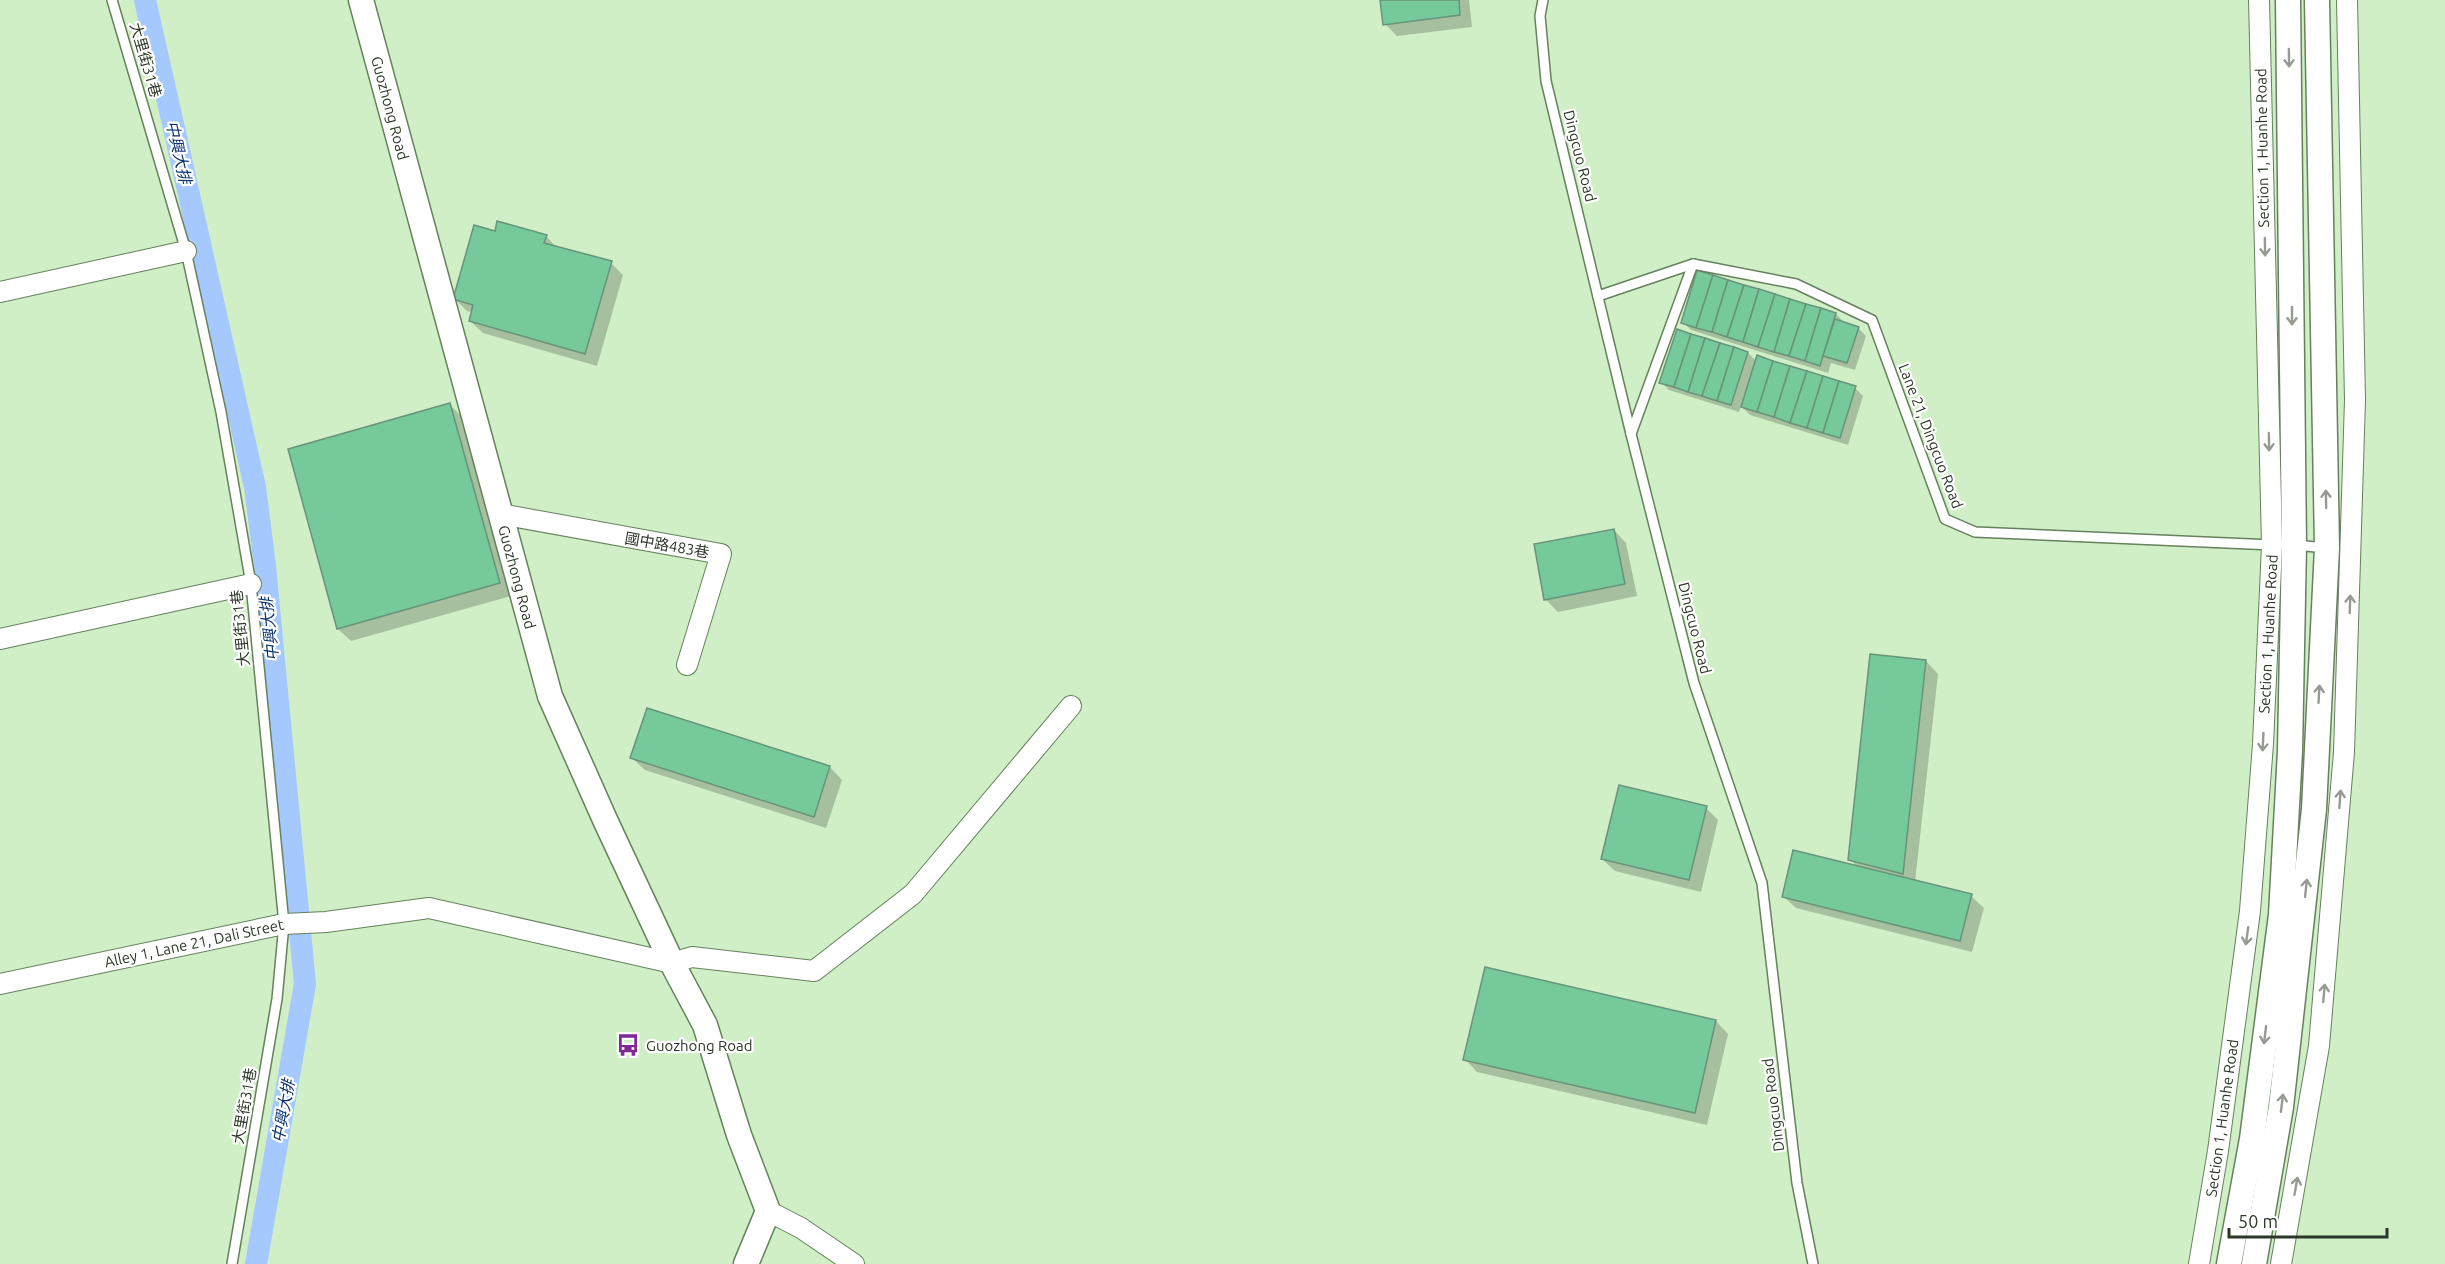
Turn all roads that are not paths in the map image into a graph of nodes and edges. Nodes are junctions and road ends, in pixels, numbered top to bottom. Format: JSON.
{"nodes":[{"id":1,"x":112,"y":0,"type":"edge"},
{"id":2,"x":361,"y":0,"type":"edge"},
{"id":3,"x":1543,"y":0,"type":"edge"},
{"id":4,"x":2259,"y":0,"type":"edge"},
{"id":5,"x":2288,"y":0,"type":"edge"},
{"id":6,"x":2318,"y":0,"type":"edge"},
{"id":7,"x":2347,"y":0,"type":"edge"},
{"id":8,"x":186,"y":251,"type":"junction"},
{"id":9,"x":1693,"y":264,"type":"junction"},
{"id":10,"x":0,"y":292,"type":"edge"},
{"id":11,"x":1598,"y":296,"type":"junction"},
{"id":12,"x":1631,"y":434,"type":"junction"},
{"id":13,"x":500,"y":514,"type":"junction"},
{"id":14,"x":2283,"y":545,"type":"junction"},
{"id":15,"x":2327,"y":548,"type":"junction"},
{"id":16,"x":2352,"y":550,"type":"junction"},
{"id":17,"x":251,"y":584,"type":"junction"},
{"id":18,"x":0,"y":639,"type":"edge"},
{"id":19,"x":687,"y":665,"type":"dead end"},
{"id":20,"x":1071,"y":706,"type":"dead end"},
{"id":21,"x":284,"y":924,"type":"junction"},
{"id":22,"x":672,"y":963,"type":"junction"},
{"id":23,"x":0,"y":984,"type":"edge"},
{"id":24,"x":768,"y":1211,"type":"junction"},
{"id":25,"x":232,"y":1264,"type":"edge"},
{"id":26,"x":746,"y":1264,"type":"edge"},
{"id":27,"x":854,"y":1264,"type":"edge"},
{"id":28,"x":1813,"y":1264,"type":"edge"},
{"id":29,"x":2199,"y":1264,"type":"edge"},
{"id":30,"x":2229,"y":1264,"type":"edge"},
{"id":31,"x":2254,"y":1264,"type":"edge"},
{"id":32,"x":2281,"y":1264,"type":"edge"}],
"edges":[{"from":1,"to":8,"type":"lane","name":"大里街31巷"},
{"from":2,"to":13,"type":"street","name":"Guozhong Road"},
{"from":3,"to":11,"type":"lane","name":"Dingcuo Road"},
{"from":4,"to":14,"type":"street","name":"Section 1, Huanhe Road","one_way":true},
{"from":5,"to":14,"type":"street","name":"Section 1, Huanhe Road","one_way":true},
{"from":15,"to":6,"type":"street","one_way":true},
{"from":7,"to":16,"type":"street"},
{"from":8,"to":10,"type":"street"},
{"from":8,"to":17,"type":"lane","name":"大里街31巷"},
{"from":9,"to":11,"type":"lane","name":"Lane 21, Dingcuo Road"},
{"from":9,"to":12,"type":"lane"},
{"from":9,"to":14,"type":"lane","name":"Lane 21, Dingcuo Road"},
{"from":11,"to":12,"type":"lane","name":"Dingcuo Road"},
{"from":12,"to":28,"type":"lane","name":"Dingcuo Road"},
{"from":13,"to":19,"type":"street","name":"國中路483巷"},
{"from":13,"to":22,"type":"street","name":"Guozhong Road"},
{"from":14,"to":15,"type":"lane","name":"Lane 21, Dingcuo Road"},
{"from":14,"to":29,"type":"street","name":"Section 1, Huanhe Road","one_way":true},
{"from":14,"to":30,"type":"street","name":"Section 1, Huanhe Road","one_way":true},
{"from":15,"to":16,"type":"lane","name":"Lane 21, Dingcuo Road"},
{"from":31,"to":15,"type":"street","one_way":true},
{"from":32,"to":16,"type":"street","one_way":true},
{"from":17,"to":18,"type":"street"},
{"from":17,"to":21,"type":"lane","name":"大里街31巷"},
{"from":20,"to":22,"type":"street"},
{"from":21,"to":22,"type":"street","name":"Alley 1, Lane 21, Dali Street"},
{"from":21,"to":23,"type":"street","name":"Alley 1, Lane 21, Dali Street"},
{"from":21,"to":25,"type":"lane","name":"大里街31巷"},
{"from":22,"to":24,"type":"street","name":"Guozhong Road"},
{"from":24,"to":26,"type":"street"},
{"from":24,"to":27,"type":"street"}]}
